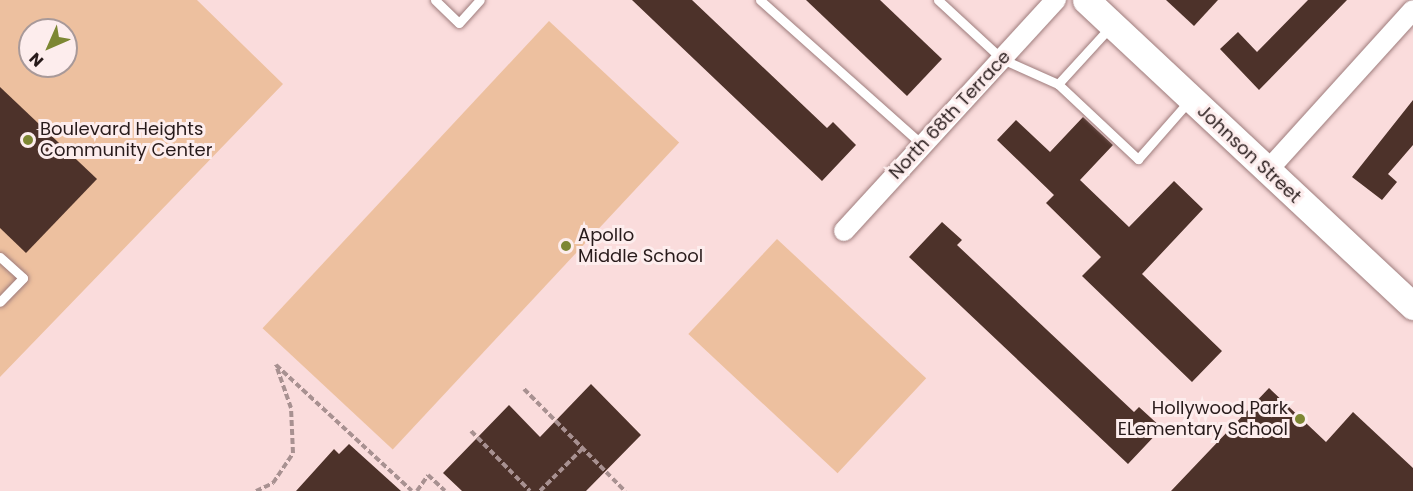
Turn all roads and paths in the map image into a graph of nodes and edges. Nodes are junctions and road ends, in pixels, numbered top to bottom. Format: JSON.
{"nodes":[{"id":1,"x":435,"y":0,"type":"edge"},
{"id":2,"x":480,"y":0,"type":"edge"},
{"id":3,"x":760,"y":0,"type":"edge"},
{"id":4,"x":1056,"y":0,"type":"edge"},
{"id":5,"x":1086,"y":0,"type":"edge"},
{"id":6,"x":946,"y":2,"type":"edge"},
{"id":7,"x":1413,"y":10,"type":"edge"},
{"id":8,"x":1112,"y":24,"type":"junction"},
{"id":9,"x":1002,"y":59,"type":"junction"},
{"id":10,"x":1058,"y":84,"type":"junction"},
{"id":11,"x":1191,"y":99,"type":"junction"},
{"id":12,"x":923,"y":145,"type":"junction"},
{"id":13,"x":1267,"y":171,"type":"junction"},
{"id":14,"x":844,"y":231,"type":"dead end"},
{"id":15,"x":0,"y":257,"type":"edge"},
{"id":16,"x":0,"y":302,"type":"edge"},
{"id":17,"x":1413,"y":306,"type":"edge"},
{"id":18,"x":524,"y":390,"type":"dead end"},
{"id":19,"x":471,"y":431,"type":"dead end"},
{"id":20,"x":583,"y":448,"type":"junction"},
{"id":21,"x":256,"y":491,"type":"edge"},
{"id":22,"x":414,"y":491,"type":"edge"},
{"id":23,"x":445,"y":491,"type":"edge"},
{"id":24,"x":530,"y":491,"type":"edge"},
{"id":25,"x":540,"y":491,"type":"edge"},
{"id":26,"x":625,"y":491,"type":"edge"}],
"edges":[{"from":1,"to":2,"type":"lane"},
{"from":3,"to":12,"type":"lane"},
{"from":4,"to":9,"type":"street","name":"North 68th Terrace"},
{"from":5,"to":8,"type":"street","name":"Johnson Street"},
{"from":6,"to":9,"type":"lane"},
{"from":7,"to":13,"type":"street"},
{"from":8,"to":10,"type":"lane"},
{"from":8,"to":11,"type":"street","name":"Johnson Street"},
{"from":9,"to":10,"type":"lane"},
{"from":9,"to":12,"type":"street","name":"North 68th Terrace"},
{"from":10,"to":11,"type":"lane"},
{"from":11,"to":13,"type":"street","name":"Johnson Street"},
{"from":12,"to":14,"type":"street","name":"North 68th Terrace"},
{"from":13,"to":17,"type":"street","name":"Johnson Street"},
{"from":15,"to":16,"type":"lane"},
{"from":18,"to":20,"type":"path"},
{"from":19,"to":24,"type":"path"},
{"from":20,"to":25,"type":"path"},
{"from":20,"to":26,"type":"path"},
{"from":21,"to":22,"type":"path"},
{"from":22,"to":23,"type":"path"}]}
